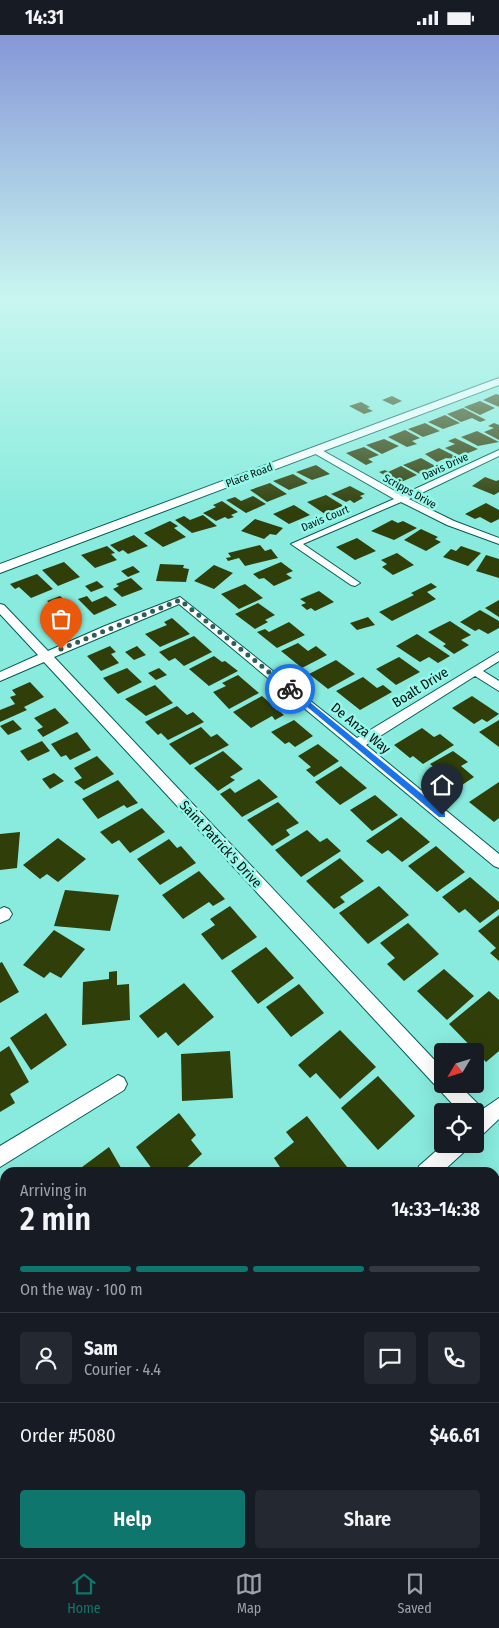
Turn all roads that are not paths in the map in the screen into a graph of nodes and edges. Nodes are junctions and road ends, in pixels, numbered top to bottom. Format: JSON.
{"nodes":[{"id":1,"x":499,"y":381,"type":"edge"},
{"id":2,"x":316,"y":450,"type":"junction"},
{"id":3,"x":499,"y":453,"type":"edge"},
{"id":4,"x":488,"y":458,"type":"junction"},
{"id":5,"x":499,"y":463,"type":"edge"},
{"id":6,"x":401,"y":499,"type":"junction"},
{"id":7,"x":499,"y":541,"type":"edge"},
{"id":8,"x":0,"y":569,"type":"edge"},
{"id":9,"x":355,"y":583,"type":"dead end"},
{"id":10,"x":0,"y":607,"type":"edge"},
{"id":11,"x":45,"y":656,"type":"junction"},
{"id":12,"x":499,"y":657,"type":"edge"},
{"id":13,"x":475,"y":671,"type":"junction"},
{"id":14,"x":0,"y":677,"type":"edge"},
{"id":15,"x":499,"y":687,"type":"edge"},
{"id":16,"x":358,"y":744,"type":"junction"},
{"id":17,"x":499,"y":862,"type":"edge"},
{"id":18,"x":434,"y":1071,"type":"edge"},
{"id":19,"x":118,"y":1084,"type":"dead end"},
{"id":20,"x":454,"y":1093,"type":"edge"},
{"id":21,"x":462,"y":1103,"type":"edge"},
{"id":22,"x":499,"y":1107,"type":"edge"},
{"id":23,"x":484,"y":1115,"type":"edge"},
{"id":24,"x":448,"y":1153,"type":"edge"},
{"id":25,"x":0,"y":1157,"type":"edge"},
{"id":26,"x":433,"y":1167,"type":"edge"}],
"edges":[{"from":1,"to":2,"type":"street","name":"Place Road"},
{"from":2,"to":6,"type":"street","name":"Scripps Drive"},
{"from":2,"to":8,"type":"street","name":"Place Road"},
{"from":3,"to":4,"type":"street","name":"Davis Drive"},
{"from":4,"to":5,"type":"street"},
{"from":4,"to":6,"type":"street","name":"Davis Drive"},
{"from":6,"to":7,"type":"street","name":"Scripps Drive"},
{"from":6,"to":9,"type":"street","name":"Davis Court"},
{"from":10,"to":11,"type":"street","name":"Saint Patrick's Drive"},
{"from":11,"to":14,"type":"street"},
{"from":11,"to":16,"type":"street","name":"De Anza Way"},
{"from":11,"to":18,"type":"street","name":"Saint Patrick's Drive"},
{"from":12,"to":13,"type":"street","name":"Boalt Drive"},
{"from":13,"to":15,"type":"street"},
{"from":13,"to":16,"type":"street","name":"Boalt Drive"},
{"from":16,"to":17,"type":"street","name":"De Anza Way"},
{"from":19,"to":25,"type":"street"},
{"from":20,"to":21,"type":"street"},
{"from":22,"to":23,"type":"street"},
{"from":24,"to":26,"type":"street"}]}
